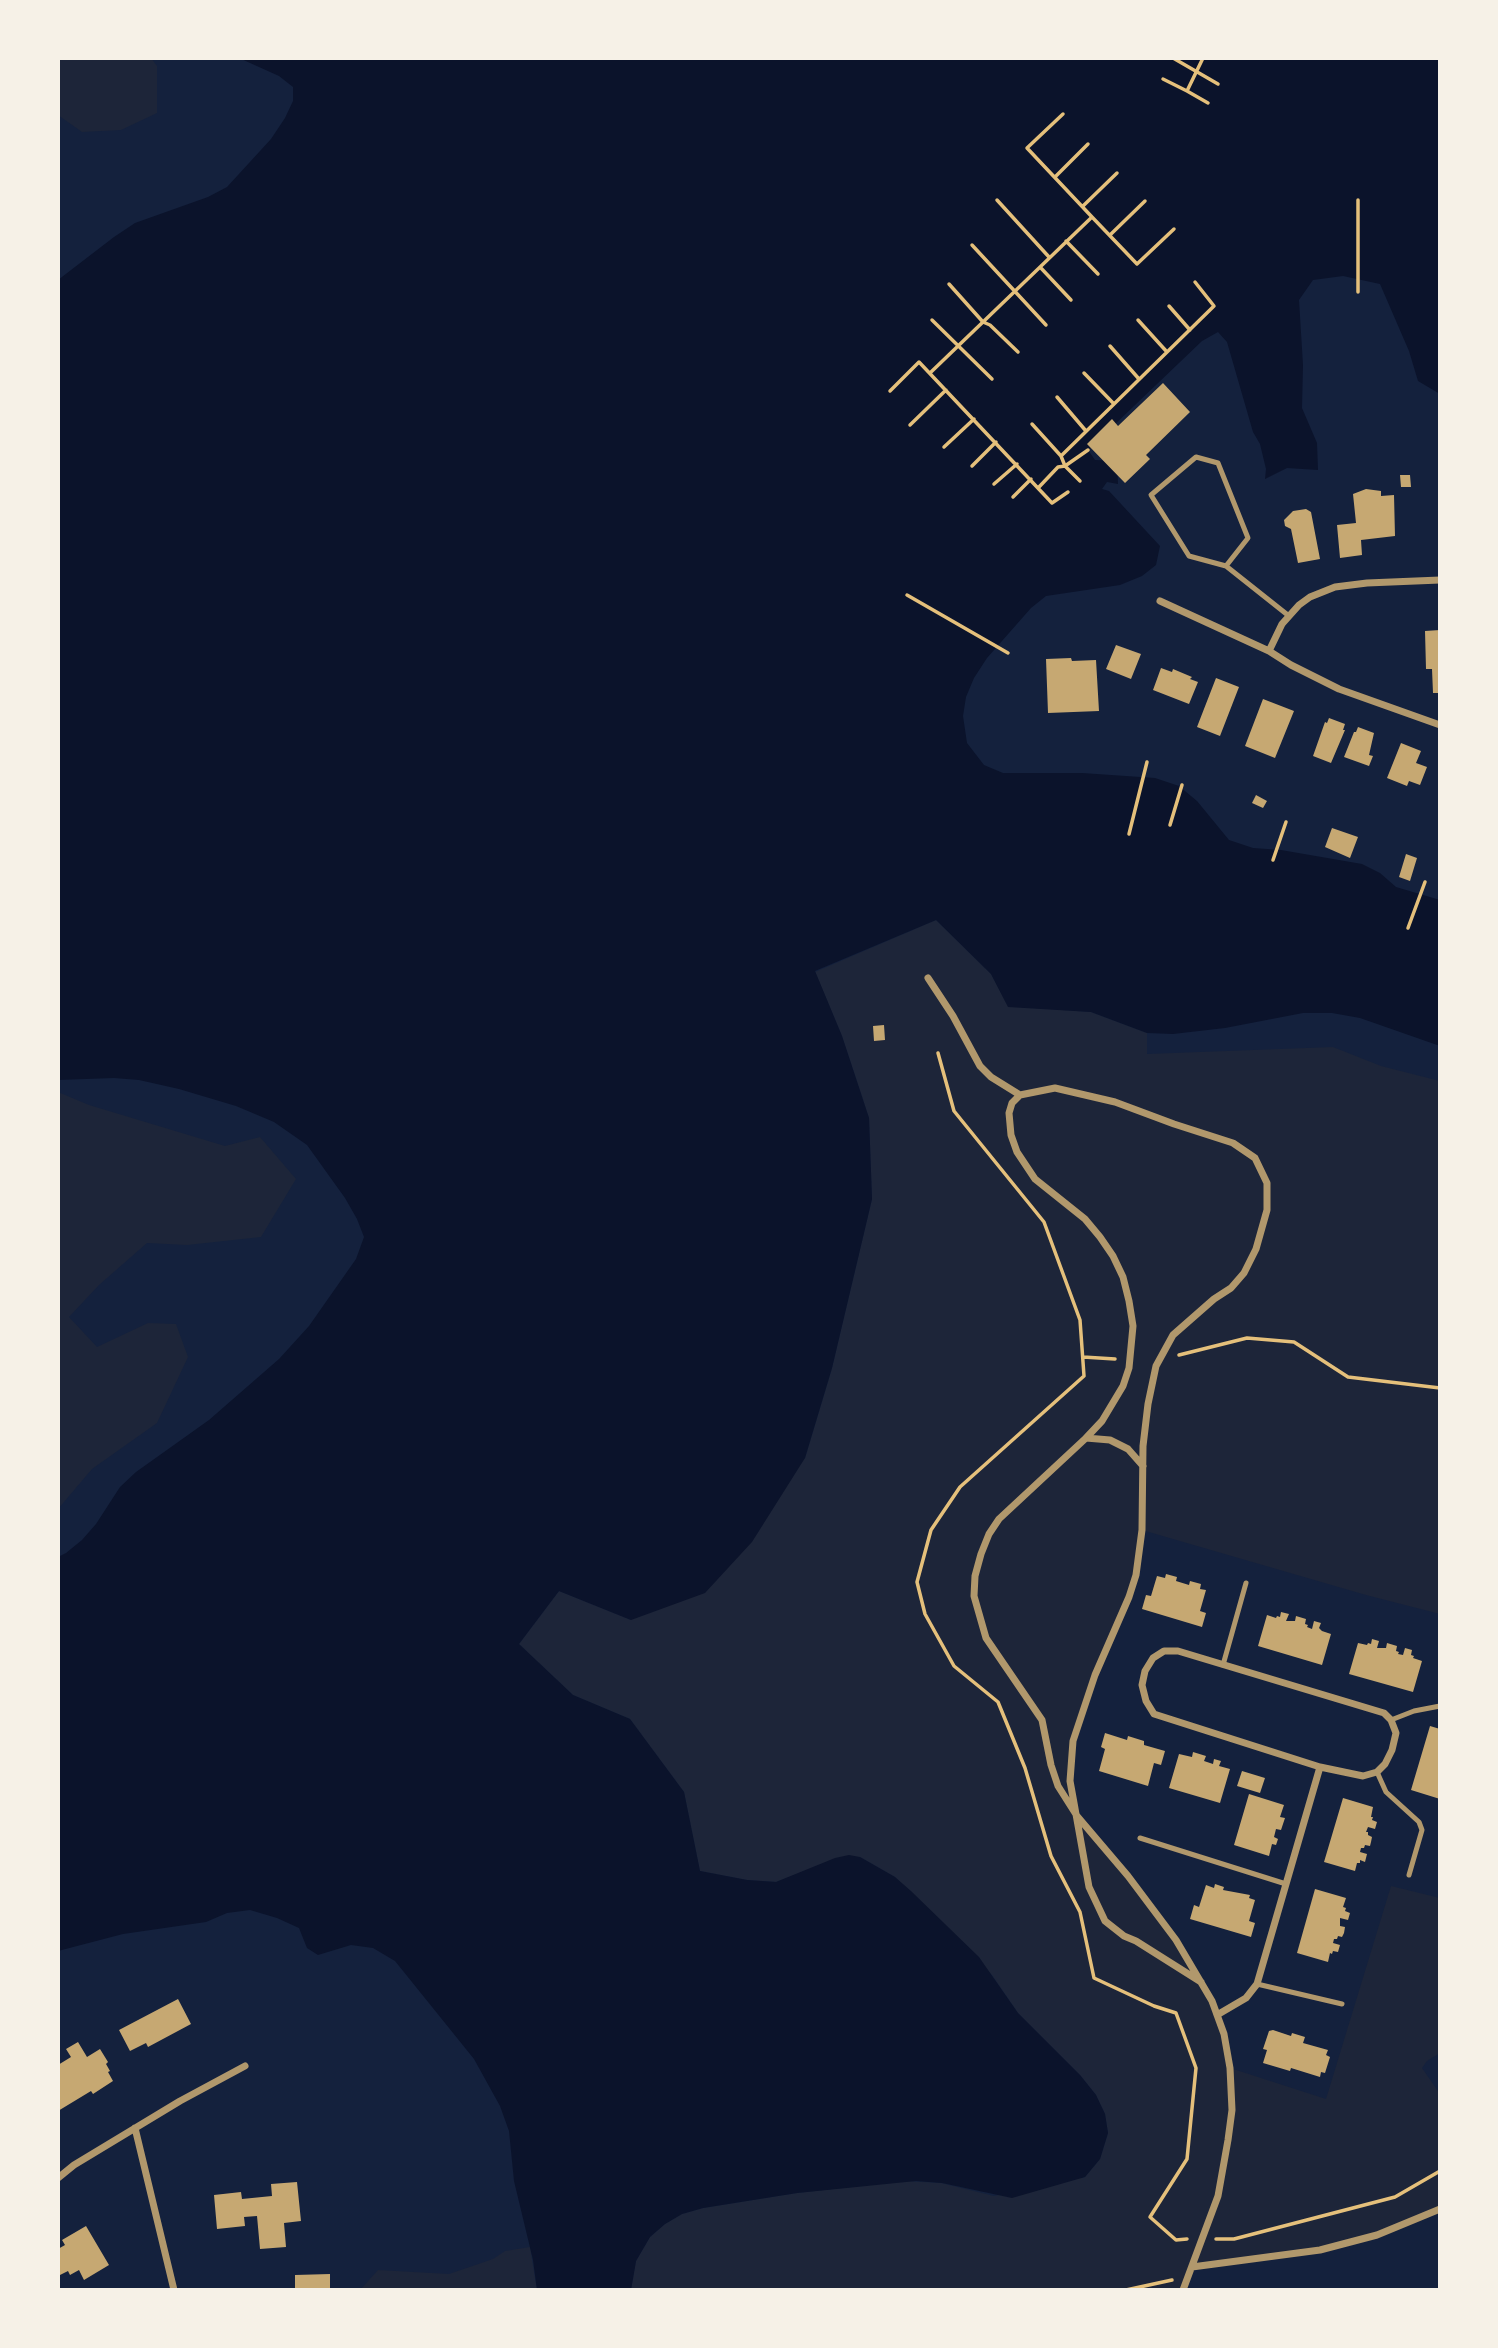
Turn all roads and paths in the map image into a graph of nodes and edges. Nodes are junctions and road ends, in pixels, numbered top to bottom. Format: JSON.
{"nodes":[{"id":1,"x":1173,"y":58,"type":"edge"},
{"id":2,"x":1203,"y":58,"type":"edge"},
{"id":3,"x":1197,"y":71,"type":"junction"},
{"id":4,"x":1163,"y":79,"type":"dead end"},
{"id":5,"x":1218,"y":84,"type":"dead end"},
{"id":6,"x":1187,"y":91,"type":"junction"},
{"id":7,"x":1208,"y":103,"type":"dead end"},
{"id":8,"x":1063,"y":114,"type":"dead end"},
{"id":9,"x":1088,"y":144,"type":"dead end"},
{"id":10,"x":1117,"y":173,"type":"dead end"},
{"id":11,"x":1055,"y":177,"type":"junction"},
{"id":12,"x":997,"y":200,"type":"dead end"},
{"id":13,"x":1358,"y":200,"type":"dead end"},
{"id":14,"x":1145,"y":201,"type":"dead end"},
{"id":15,"x":1083,"y":206,"type":"junction"},
{"id":16,"x":1092,"y":217,"type":"junction"},
{"id":17,"x":1174,"y":229,"type":"dead end"},
{"id":18,"x":1110,"y":235,"type":"junction"},
{"id":19,"x":1066,"y":241,"type":"junction"},
{"id":20,"x":972,"y":245,"type":"dead end"},
{"id":21,"x":1049,"y":257,"type":"junction"},
{"id":22,"x":1040,"y":267,"type":"junction"},
{"id":23,"x":1098,"y":274,"type":"dead end"},
{"id":24,"x":1195,"y":282,"type":"dead end"},
{"id":25,"x":949,"y":284,"type":"dead end"},
{"id":26,"x":1015,"y":290,"type":"junction"},
{"id":27,"x":1358,"y":292,"type":"dead end"},
{"id":28,"x":1071,"y":300,"type":"dead end"},
{"id":29,"x":1168,"y":306,"type":"dead end"},
{"id":30,"x":932,"y":320,"type":"dead end"},
{"id":31,"x":1138,"y":320,"type":"dead end"},
{"id":32,"x":983,"y":322,"type":"junction"},
{"id":33,"x":1046,"y":325,"type":"dead end"},
{"id":34,"x":1190,"y":330,"type":"junction"},
{"id":35,"x":957,"y":346,"type":"junction"},
{"id":36,"x":1110,"y":346,"type":"dead end"},
{"id":37,"x":1018,"y":352,"type":"dead end"},
{"id":38,"x":1167,"y":352,"type":"junction"},
{"id":39,"x":930,"y":373,"type":"junction"},
{"id":40,"x":1084,"y":373,"type":"dead end"},
{"id":41,"x":992,"y":379,"type":"dead end"},
{"id":42,"x":1139,"y":379,"type":"junction"},
{"id":43,"x":946,"y":390,"type":"junction"},
{"id":44,"x":890,"y":391,"type":"dead end"},
{"id":45,"x":1057,"y":397,"type":"dead end"},
{"id":46,"x":1114,"y":404,"type":"junction"},
{"id":47,"x":974,"y":419,"type":"junction"},
{"id":48,"x":1032,"y":424,"type":"dead end"},
{"id":49,"x":911,"y":425,"type":"dead end"},
{"id":50,"x":1086,"y":430,"type":"junction"},
{"id":51,"x":996,"y":442,"type":"junction"},
{"id":52,"x":944,"y":447,"type":"dead end"},
{"id":53,"x":1088,"y":450,"type":"dead end"},
{"id":54,"x":1060,"y":456,"type":"junction"},
{"id":55,"x":1017,"y":464,"type":"junction"},
{"id":56,"x":972,"y":466,"type":"dead end"},
{"id":57,"x":1065,"y":466,"type":"junction"},
{"id":58,"x":1031,"y":479,"type":"junction"},
{"id":59,"x":1080,"y":481,"type":"dead end"},
{"id":60,"x":994,"y":484,"type":"dead end"},
{"id":61,"x":1039,"y":487,"type":"junction"},
{"id":62,"x":1068,"y":492,"type":"dead end"},
{"id":63,"x":1013,"y":497,"type":"dead end"},
{"id":64,"x":1226,"y":566,"type":"junction"},
{"id":65,"x":1440,"y":580,"type":"edge"},
{"id":66,"x":907,"y":596,"type":"dead end"},
{"id":67,"x":1160,"y":601,"type":"dead end"},
{"id":68,"x":1289,"y":616,"type":"junction"},
{"id":69,"x":1269,"y":651,"type":"junction"},
{"id":70,"x":1007,"y":653,"type":"dead end"},
{"id":71,"x":1440,"y":725,"type":"edge"},
{"id":72,"x":1147,"y":762,"type":"dead end"},
{"id":73,"x":1182,"y":785,"type":"dead end"},
{"id":74,"x":1286,"y":822,"type":"dead end"},
{"id":75,"x":1170,"y":825,"type":"dead end"},
{"id":76,"x":1129,"y":834,"type":"dead end"},
{"id":77,"x":1273,"y":860,"type":"dead end"},
{"id":78,"x":1425,"y":882,"type":"dead end"},
{"id":79,"x":1408,"y":928,"type":"dead end"},
{"id":80,"x":928,"y":978,"type":"dead end"},
{"id":81,"x":1020,"y":1095,"type":"junction"},
{"id":82,"x":1160,"y":1356,"type":"junction"},
{"id":83,"x":1083,"y":1357,"type":"dead end"},
{"id":84,"x":1130,"y":1358,"type":"junction"},
{"id":85,"x":1440,"y":1388,"type":"edge"},
{"id":86,"x":1086,"y":1438,"type":"junction"},
{"id":87,"x":1143,"y":1466,"type":"junction"},
{"id":88,"x":1246,"y":1583,"type":"dead end"},
{"id":89,"x":1223,"y":1665,"type":"junction"},
{"id":90,"x":1440,"y":1706,"type":"edge"},
{"id":91,"x":1391,"y":1720,"type":"junction"},
{"id":92,"x":1320,"y":1767,"type":"junction"},
{"id":93,"x":1377,"y":1772,"type":"junction"},
{"id":94,"x":1077,"y":1816,"type":"junction"},
{"id":95,"x":1140,"y":1838,"type":"dead end"},
{"id":96,"x":1409,"y":1875,"type":"dead end"},
{"id":97,"x":1286,"y":1884,"type":"junction"},
{"id":98,"x":1201,"y":1982,"type":"junction"},
{"id":99,"x":1258,"y":1984,"type":"junction"},
{"id":100,"x":1342,"y":2004,"type":"dead end"},
{"id":101,"x":1217,"y":2015,"type":"junction"},
{"id":102,"x":245,"y":2066,"type":"dead end"},
{"id":103,"x":135,"y":2128,"type":"junction"},
{"id":104,"x":1440,"y":2171,"type":"edge"},
{"id":105,"x":58,"y":2178,"type":"edge"},
{"id":106,"x":1395,"y":2197,"type":"dead end"},
{"id":107,"x":1440,"y":2209,"type":"edge"},
{"id":108,"x":1192,"y":2267,"type":"junction"},
{"id":109,"x":1187,"y":2277,"type":"junction"},
{"id":110,"x":174,"y":2290,"type":"edge"},
{"id":111,"x":1126,"y":2290,"type":"edge"},
{"id":112,"x":1182,"y":2290,"type":"edge"}],
"edges":[{"from":1,"to":3,"type":"path"},
{"from":2,"to":3,"type":"path"},
{"from":3,"to":5,"type":"path"},
{"from":3,"to":6,"type":"path"},
{"from":4,"to":6,"type":"path"},
{"from":6,"to":7,"type":"path"},
{"from":8,"to":11,"type":"path"},
{"from":9,"to":11,"type":"path"},
{"from":10,"to":15,"type":"path"},
{"from":11,"to":15,"type":"path"},
{"from":12,"to":21,"type":"path"},
{"from":13,"to":27,"type":"path"},
{"from":14,"to":18,"type":"path"},
{"from":15,"to":16,"type":"path"},
{"from":16,"to":18,"type":"path"},
{"from":16,"to":19,"type":"path"},
{"from":17,"to":18,"type":"path"},
{"from":19,"to":21,"type":"path"},
{"from":19,"to":23,"type":"path"},
{"from":20,"to":26,"type":"path"},
{"from":21,"to":22,"type":"path"},
{"from":22,"to":26,"type":"path"},
{"from":22,"to":28,"type":"path"},
{"from":24,"to":34,"type":"path"},
{"from":25,"to":32,"type":"path"},
{"from":26,"to":32,"type":"path"},
{"from":26,"to":33,"type":"path"},
{"from":29,"to":34,"type":"path"},
{"from":30,"to":35,"type":"path"},
{"from":31,"to":38,"type":"path"},
{"from":32,"to":35,"type":"path"},
{"from":32,"to":37,"type":"path"},
{"from":34,"to":38,"type":"path"},
{"from":35,"to":39,"type":"path"},
{"from":35,"to":41,"type":"path"},
{"from":36,"to":42,"type":"path"},
{"from":38,"to":42,"type":"path"},
{"from":39,"to":43,"type":"path"},
{"from":39,"to":44,"type":"path"},
{"from":40,"to":46,"type":"path"},
{"from":42,"to":46,"type":"path"},
{"from":43,"to":47,"type":"path"},
{"from":43,"to":49,"type":"path"},
{"from":45,"to":50,"type":"path"},
{"from":46,"to":50,"type":"path"},
{"from":47,"to":51,"type":"path"},
{"from":47,"to":52,"type":"path"},
{"from":48,"to":54,"type":"path"},
{"from":50,"to":54,"type":"path"},
{"from":51,"to":55,"type":"path"},
{"from":51,"to":56,"type":"path"},
{"from":53,"to":57,"type":"path"},
{"from":54,"to":57,"type":"path"},
{"from":55,"to":58,"type":"path"},
{"from":55,"to":60,"type":"path"},
{"from":57,"to":59,"type":"path"},
{"from":57,"to":61,"type":"path"},
{"from":58,"to":61,"type":"path"},
{"from":58,"to":63,"type":"path"},
{"from":61,"to":62,"type":"path"},
{"from":64,"to":64,"type":"lane"},
{"from":64,"to":68,"type":"lane"},
{"from":65,"to":68,"type":"street"},
{"from":66,"to":70,"type":"path"},
{"from":67,"to":69,"type":"street"},
{"from":68,"to":69,"type":"street"},
{"from":69,"to":71,"type":"street"},
{"from":72,"to":76,"type":"path"},
{"from":73,"to":75,"type":"path"},
{"from":74,"to":77,"type":"path"},
{"from":78,"to":79,"type":"path"},
{"from":80,"to":81,"type":"street"},
{"from":81,"to":82,"type":"street"},
{"from":81,"to":84,"type":"street"},
{"from":82,"to":85,"type":"path"},
{"from":82,"to":87,"type":"street"},
{"from":83,"to":84,"type":"path"},
{"from":84,"to":86,"type":"street"},
{"from":86,"to":87,"type":"street"},
{"from":86,"to":94,"type":"street"},
{"from":87,"to":94,"type":"street"},
{"from":88,"to":89,"type":"lane"},
{"from":89,"to":91,"type":"street"},
{"from":89,"to":92,"type":"street"},
{"from":90,"to":91,"type":"lane"},
{"from":91,"to":93,"type":"street"},
{"from":92,"to":93,"type":"street"},
{"from":92,"to":97,"type":"street"},
{"from":93,"to":96,"type":"lane"},
{"from":94,"to":98,"type":"street"},
{"from":94,"to":98,"type":"street"},
{"from":95,"to":97,"type":"lane"},
{"from":97,"to":99,"type":"street"},
{"from":98,"to":101,"type":"street"},
{"from":99,"to":100,"type":"lane"},
{"from":99,"to":101,"type":"street"},
{"from":101,"to":108,"type":"street"},
{"from":102,"to":103,"type":"street"},
{"from":103,"to":105,"type":"street"},
{"from":103,"to":110,"type":"street"},
{"from":104,"to":106,"type":"path"},
{"from":107,"to":108,"type":"street"},
{"from":108,"to":109,"type":"street"},
{"from":109,"to":111,"type":"path"},
{"from":109,"to":112,"type":"street"}]}
